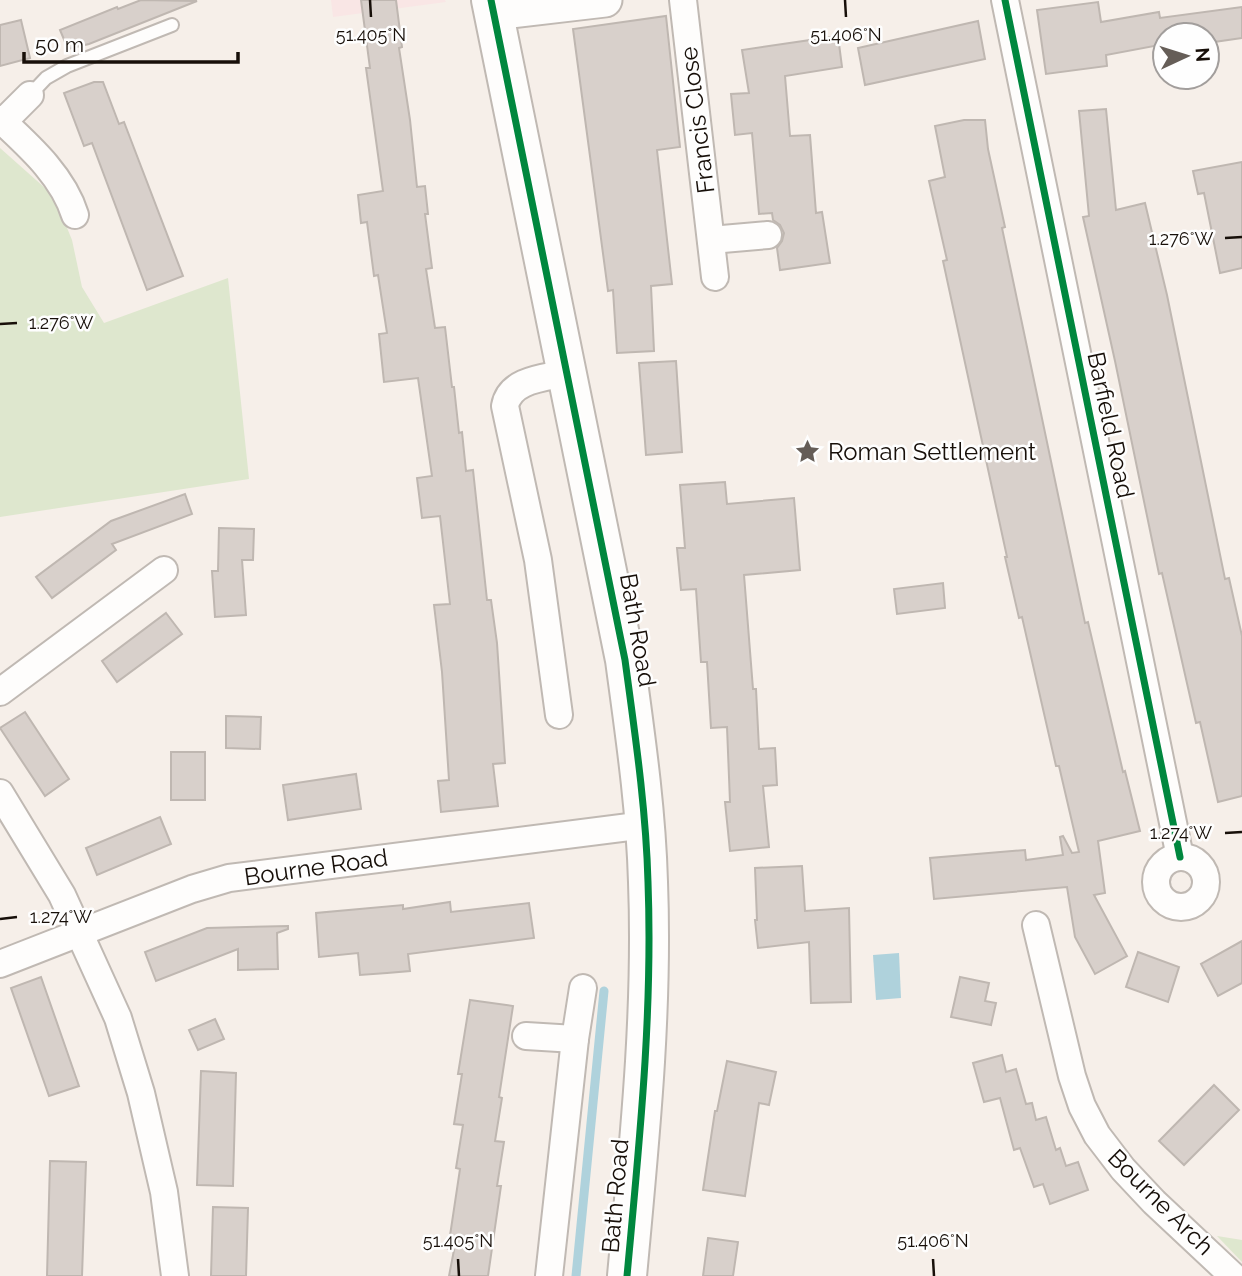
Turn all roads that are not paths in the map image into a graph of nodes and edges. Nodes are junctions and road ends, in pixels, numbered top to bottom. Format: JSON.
{"nodes":[{"id":1,"x":606,"y":0,"type":"edge"},
{"id":2,"x":683,"y":0,"type":"edge"},
{"id":3,"x":1005,"y":0,"type":"edge"},
{"id":4,"x":492,"y":6,"type":"edge"},
{"id":5,"x":172,"y":25,"type":"dead end"},
{"id":6,"x":30,"y":95,"type":"joint"},
{"id":7,"x":2,"y":121,"type":"edge"},
{"id":8,"x":75,"y":215,"type":"dead end"},
{"id":9,"x":768,"y":235,"type":"dead end"},
{"id":10,"x":711,"y":240,"type":"junction"},
{"id":11,"x":715,"y":277,"type":"dead end"},
{"id":12,"x":567,"y":373,"type":"junction"},
{"id":13,"x":164,"y":570,"type":"dead end"},
{"id":14,"x":0,"y":692,"type":"edge"},
{"id":15,"x":559,"y":715,"type":"dead end"},
{"id":16,"x":0,"y":793,"type":"edge"},
{"id":17,"x":645,"y":825,"type":"junction"},
{"id":18,"x":1180,"y":857,"type":"dead end"},
{"id":19,"x":1036,"y":925,"type":"dead end"},
{"id":20,"x":79,"y":932,"type":"junction"},
{"id":21,"x":0,"y":964,"type":"edge"},
{"id":22,"x":583,"y":988,"type":"dead end"},
{"id":23,"x":526,"y":1036,"type":"dead end"},
{"id":24,"x":575,"y":1039,"type":"junction"},
{"id":25,"x":175,"y":1276,"type":"edge"},
{"id":26,"x":548,"y":1276,"type":"edge"},
{"id":27,"x":627,"y":1276,"type":"edge"},
{"id":28,"x":1233,"y":1276,"type":"edge"}],
"edges":[{"from":1,"to":4,"type":"street"},
{"from":2,"to":10,"type":"street","name":"Francis Close"},
{"from":3,"to":18,"type":"street","name":"Barfield Road"},
{"from":4,"to":12,"type":"main road","name":"Bath Road"},
{"from":5,"to":6,"type":"lane"},
{"from":6,"to":7,"type":"street"},
{"from":7,"to":8,"type":"street"},
{"from":9,"to":10,"type":"street"},
{"from":10,"to":11,"type":"street","name":"Francis Close"},
{"from":12,"to":15,"type":"street"},
{"from":12,"to":17,"type":"main road","name":"Bath Road"},
{"from":13,"to":14,"type":"street"},
{"from":16,"to":20,"type":"street"},
{"from":17,"to":20,"type":"street","name":"Bourne Road"},
{"from":17,"to":27,"type":"main road","name":"Bath Road"},
{"from":19,"to":28,"type":"street","name":"Bourne Arch"},
{"from":20,"to":21,"type":"street","name":"Bourne Road"},
{"from":20,"to":25,"type":"street"},
{"from":22,"to":24,"type":"street"},
{"from":23,"to":24,"type":"street"},
{"from":24,"to":26,"type":"street"}]}
